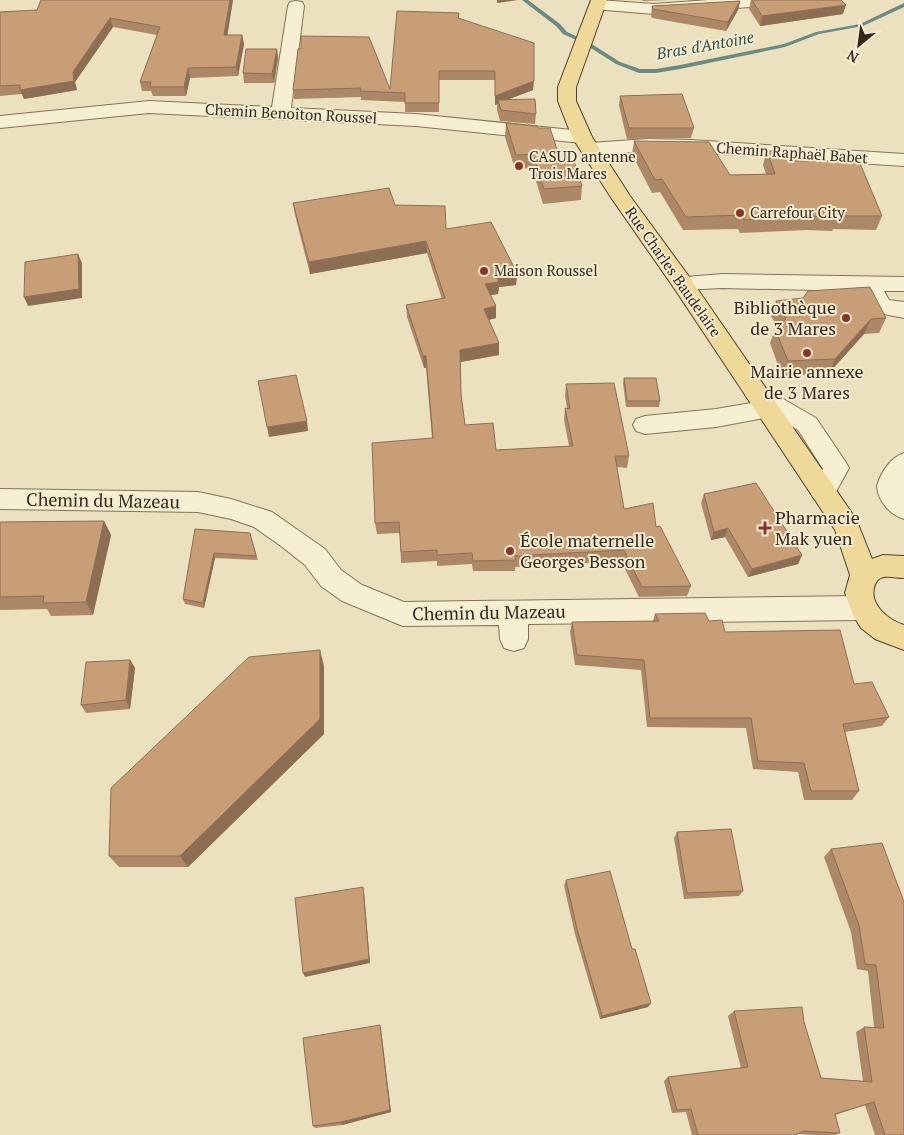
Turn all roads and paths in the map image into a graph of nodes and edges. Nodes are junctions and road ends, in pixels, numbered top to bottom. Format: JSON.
{"nodes":[{"id":1,"x":777,"y":0,"type":"edge"},
{"id":2,"x":599,"y":3,"type":"edge"},
{"id":3,"x":296,"y":6,"type":"dead end"},
{"id":4,"x":281,"y":113,"type":"junction"},
{"id":5,"x":0,"y":122,"type":"edge"},
{"id":6,"x":586,"y":143,"type":"junction"},
{"id":7,"x":904,"y":160,"type":"edge"},
{"id":8,"x":682,"y":283,"type":"junction"},
{"id":9,"x":870,"y":283,"type":"junction"},
{"id":10,"x":904,"y":284,"type":"edge"},
{"id":11,"x":904,"y":310,"type":"edge"},
{"id":12,"x":762,"y":402,"type":"junction"},
{"id":13,"x":645,"y":425,"type":"dead end"},
{"id":14,"x":904,"y":463,"type":"edge"},
{"id":15,"x":0,"y":499,"type":"edge"},
{"id":16,"x":904,"y":508,"type":"edge"},
{"id":17,"x":847,"y":528,"type":"junction"},
{"id":18,"x":899,"y":566,"type":"edge"},
{"id":19,"x":864,"y":576,"type":"junction"},
{"id":20,"x":861,"y":608,"type":"junction"},
{"id":21,"x":904,"y":638,"type":"edge"}],
"edges":[{"from":1,"to":2,"type":"street"},
{"from":2,"to":6,"type":"main road","name":"Rue Charles Baudelaire"},
{"from":3,"to":4,"type":"street"},
{"from":4,"to":5,"type":"street","name":"Chemin Benoîton Roussel"},
{"from":4,"to":6,"type":"street","name":"Chemin Benoîton Roussel"},
{"from":6,"to":7,"type":"street","name":"Chemin Raphaël Babet"},
{"from":6,"to":8,"type":"main road","name":"Rue Charles Baudelaire"},
{"from":8,"to":9,"type":"street"},
{"from":8,"to":12,"type":"main road","name":"Rue Charles Baudelaire"},
{"from":9,"to":10,"type":"street"},
{"from":9,"to":11,"type":"street"},
{"from":12,"to":13,"type":"street"},
{"from":12,"to":17,"type":"main road","name":"Rue Charles Baudelaire"},
{"from":14,"to":16,"type":"street"},
{"from":15,"to":20,"type":"street","name":"Chemin du Mazeau"},
{"from":17,"to":18,"type":"main road","name":"Rue Charles Baudelaire"},
{"from":17,"to":19,"type":"main road","name":"Rue Charles Baudelaire"},
{"from":18,"to":19,"type":"main road"},
{"from":19,"to":20,"type":"main road"},
{"from":20,"to":21,"type":"main road"}]}
